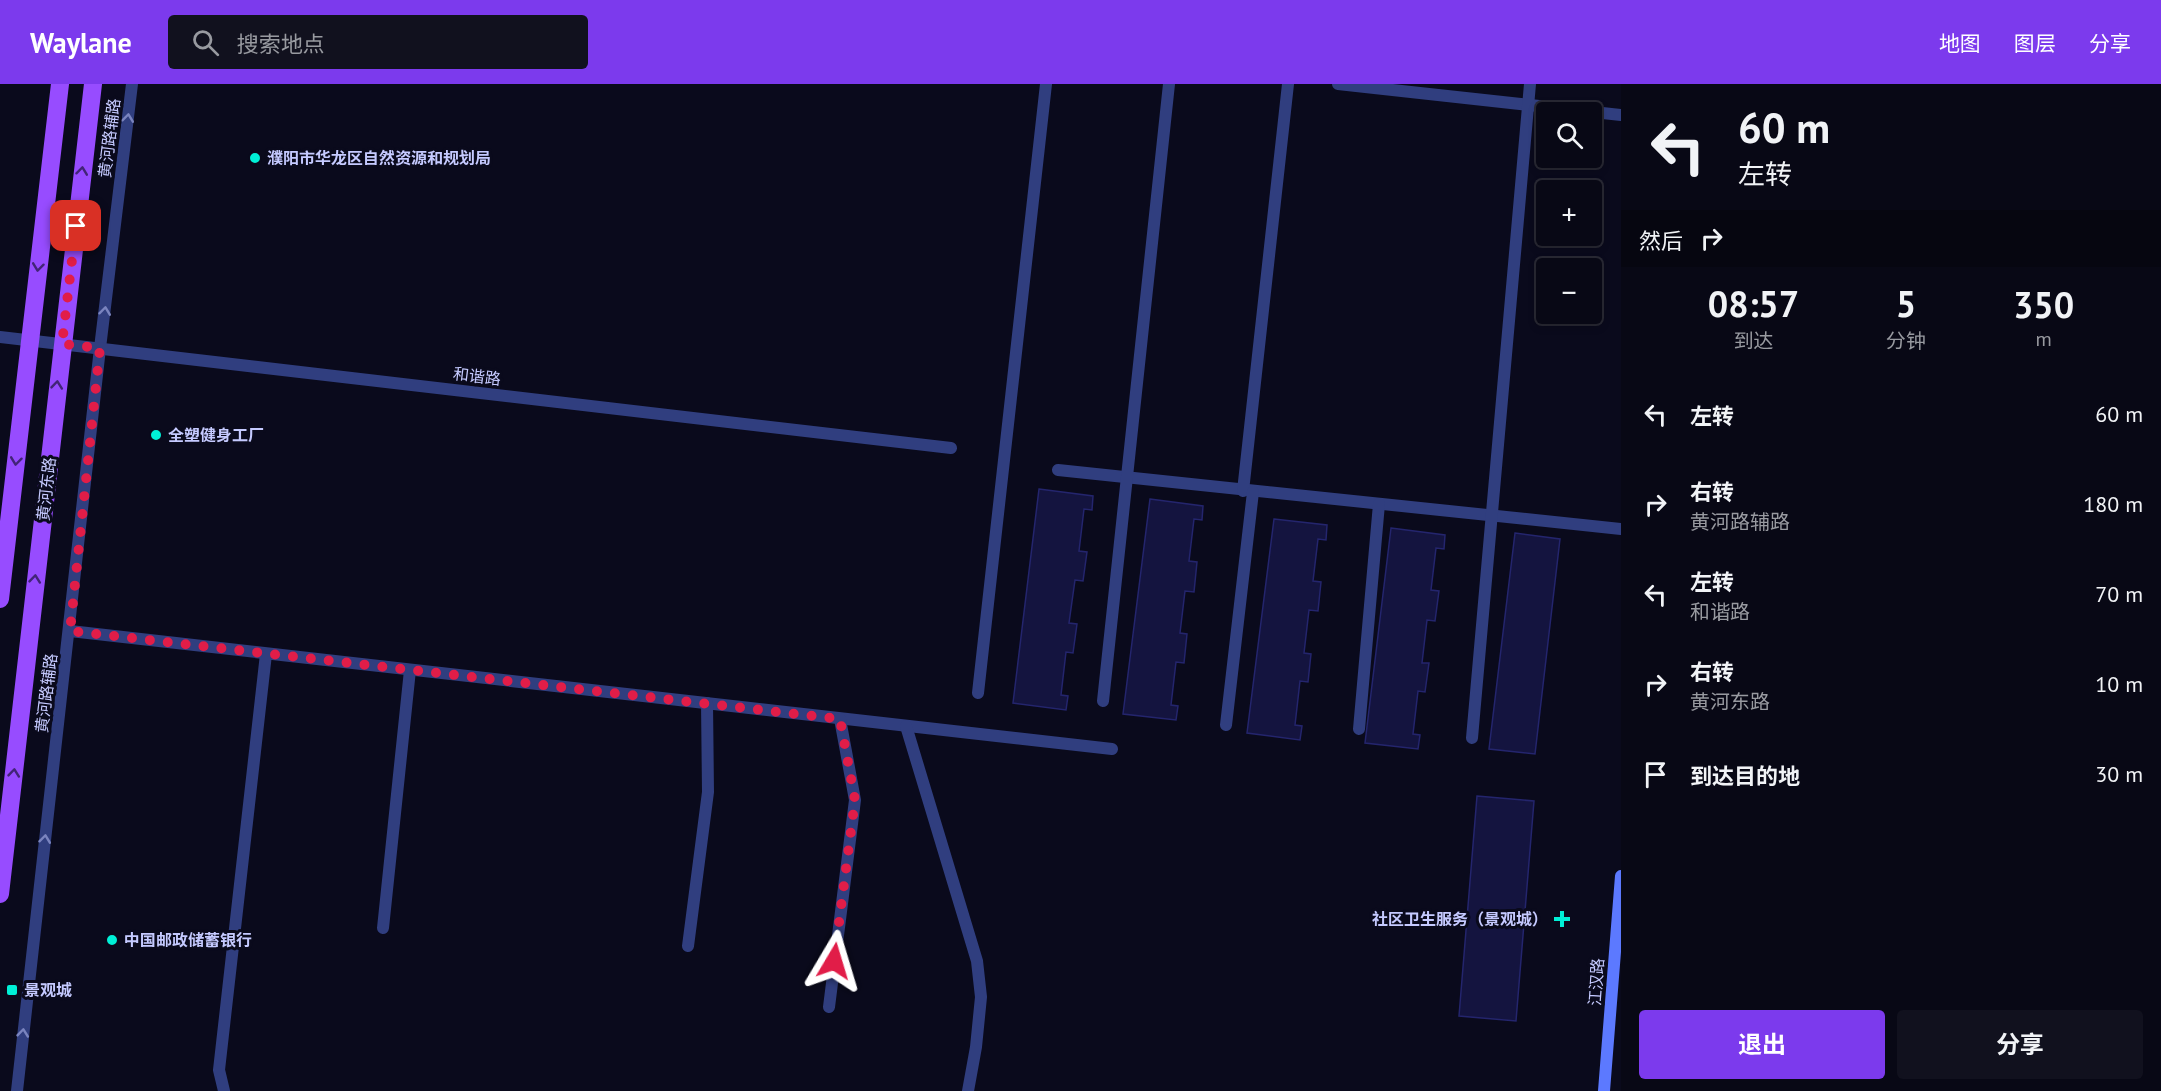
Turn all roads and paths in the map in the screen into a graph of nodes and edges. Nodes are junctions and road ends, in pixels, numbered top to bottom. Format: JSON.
{"nodes":[{"id":1,"x":60,"y":84,"type":"edge"},
{"id":2,"x":93,"y":84,"type":"edge"},
{"id":3,"x":132,"y":84,"type":"edge"},
{"id":4,"x":1046,"y":84,"type":"edge"},
{"id":5,"x":1169,"y":84,"type":"edge"},
{"id":6,"x":1288,"y":84,"type":"edge"},
{"id":7,"x":1338,"y":84,"type":"edge"},
{"id":8,"x":1530,"y":84,"type":"edge"},
{"id":9,"x":1404,"y":88,"type":"edge"},
{"id":10,"x":1528,"y":105,"type":"junction"},
{"id":11,"x":1621,"y":115,"type":"edge"},
{"id":12,"x":0,"y":337,"type":"edge"},
{"id":13,"x":30,"y":340,"type":"junction"},
{"id":14,"x":62,"y":344,"type":"junction"},
{"id":15,"x":100,"y":348,"type":"junction"},
{"id":16,"x":951,"y":448,"type":"dead end"},
{"id":17,"x":1058,"y":470,"type":"dead end"},
{"id":18,"x":1127,"y":478,"type":"junction"},
{"id":19,"x":1248,"y":491,"type":"junction"},
{"id":20,"x":1379,"y":504,"type":"junction"},
{"id":21,"x":1492,"y":515,"type":"junction"},
{"id":22,"x":1621,"y":529,"type":"edge"},
{"id":23,"x":0,"y":598,"type":"edge"},
{"id":24,"x":70,"y":631,"type":"junction"},
{"id":25,"x":266,"y":654,"type":"junction"},
{"id":26,"x":410,"y":670,"type":"junction"},
{"id":27,"x":978,"y":693,"type":"dead end"},
{"id":28,"x":1103,"y":701,"type":"dead end"},
{"id":29,"x":707,"y":704,"type":"junction"},
{"id":30,"x":840,"y":719,"type":"junction"},
{"id":31,"x":1226,"y":725,"type":"dead end"},
{"id":32,"x":906,"y":726,"type":"junction"},
{"id":33,"x":1359,"y":729,"type":"dead end"},
{"id":34,"x":1472,"y":738,"type":"dead end"},
{"id":35,"x":1112,"y":749,"type":"dead end"},
{"id":36,"x":1621,"y":876,"type":"edge"},
{"id":37,"x":0,"y":894,"type":"edge"},
{"id":38,"x":383,"y":928,"type":"dead end"},
{"id":39,"x":688,"y":946,"type":"dead end"},
{"id":40,"x":828,"y":1007,"type":"dead end"},
{"id":41,"x":17,"y":1091,"type":"edge"},
{"id":42,"x":224,"y":1091,"type":"edge"},
{"id":43,"x":968,"y":1091,"type":"edge"},
{"id":44,"x":1604,"y":1091,"type":"edge"}],
"edges":[{"from":1,"to":13,"type":"main road","name":"黄河东路","one_way":true},
{"from":14,"to":2,"type":"main road","name":"黄河东路","one_way":true},
{"from":15,"to":3,"type":"street","name":"黄河路辅路","one_way":true},
{"from":4,"to":27,"type":"street"},
{"from":5,"to":18,"type":"street"},
{"from":6,"to":19,"type":"street"},
{"from":7,"to":9,"type":"street"},
{"from":8,"to":10,"type":"street"},
{"from":9,"to":10,"type":"street"},
{"from":10,"to":11,"type":"street"},
{"from":10,"to":21,"type":"street"},
{"from":12,"to":13,"type":"street","name":"和谐路"},
{"from":13,"to":14,"type":"street","name":"和谐路"},
{"from":13,"to":23,"type":"main road","name":"黄河东路","one_way":true},
{"from":14,"to":15,"type":"street","name":"和谐路"},
{"from":37,"to":14,"type":"main road","name":"黄河东路","one_way":true},
{"from":15,"to":16,"type":"street","name":"和谐路"},
{"from":15,"to":24,"type":"street","name":"黄河路辅路"},
{"from":17,"to":18,"type":"street"},
{"from":18,"to":19,"type":"street"},
{"from":18,"to":28,"type":"street"},
{"from":19,"to":20,"type":"street"},
{"from":19,"to":31,"type":"street"},
{"from":20,"to":21,"type":"street"},
{"from":20,"to":33,"type":"street"},
{"from":21,"to":22,"type":"street"},
{"from":21,"to":34,"type":"street"},
{"from":24,"to":25,"type":"street"},
{"from":41,"to":24,"type":"street","name":"黄河路辅路","one_way":true},
{"from":25,"to":26,"type":"street"},
{"from":25,"to":42,"type":"street"},
{"from":26,"to":29,"type":"street"},
{"from":26,"to":38,"type":"street"},
{"from":29,"to":30,"type":"street"},
{"from":29,"to":39,"type":"street"},
{"from":30,"to":32,"type":"street"},
{"from":30,"to":40,"type":"street"},
{"from":32,"to":35,"type":"street"},
{"from":32,"to":43,"type":"street"},
{"from":36,"to":44,"type":"street","name":"江汉路"}]}
